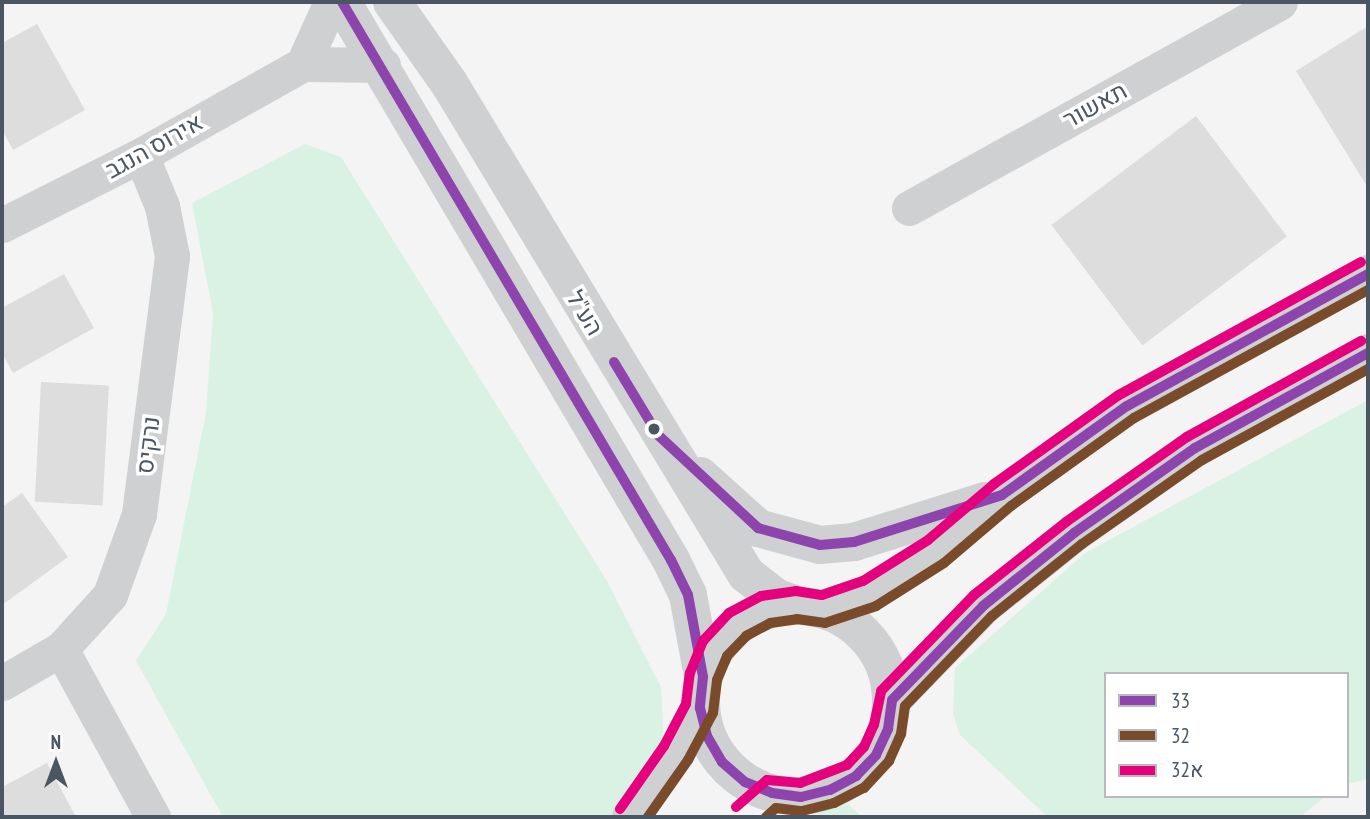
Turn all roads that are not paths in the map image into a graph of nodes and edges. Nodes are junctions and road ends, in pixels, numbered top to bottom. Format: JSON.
{"nodes":[{"id":1,"x":331,"y":2,"type":"edge"},
{"id":2,"x":342,"y":2,"type":"edge"},
{"id":3,"x":392,"y":2,"type":"edge"},
{"id":4,"x":1280,"y":2,"type":"edge"},
{"id":5,"x":303,"y":64,"type":"junction"},
{"id":6,"x":383,"y":65,"type":"junction"},
{"id":7,"x":141,"y":155,"type":"junction"},
{"id":8,"x":909,"y":208,"type":"dead end"},
{"id":9,"x":2,"y":225,"type":"edge"},
{"id":10,"x":1368,"y":274,"type":"edge"},
{"id":11,"x":1368,"y":353,"type":"edge"},
{"id":12,"x":658,"y":435,"type":"junction"},
{"id":13,"x":1002,"y":495,"type":"junction"},
{"id":14,"x":810,"y":607,"type":"junction"},
{"id":15,"x":61,"y":649,"type":"junction"},
{"id":16,"x":2,"y":683,"type":"edge"},
{"id":17,"x":701,"y":692,"type":"junction"},
{"id":18,"x":892,"y":700,"type":"junction"},
{"id":19,"x":758,"y":805,"type":"edge"},
{"id":20,"x":153,"y":817,"type":"edge"},
{"id":21,"x":631,"y":817,"type":"edge"}],
"edges":[{"from":1,"to":5,"type":"street"},
{"from":2,"to":6,"type":"street","name":"הע\"ל"},
{"from":3,"to":12,"type":"street","name":"הע\"ל"},
{"from":4,"to":8,"type":"street","name":"תאשור"},
{"from":5,"to":6,"type":"street"},
{"from":5,"to":7,"type":"street","name":"אירוס הנגב"},
{"from":6,"to":17,"type":"street","name":"הע\"ל"},
{"from":7,"to":9,"type":"street","name":"אירוס הנגב"},
{"from":7,"to":15,"type":"street","name":"נרקיס"},
{"from":10,"to":13,"type":"street"},
{"from":11,"to":18,"type":"street"},
{"from":12,"to":13,"type":"street"},
{"from":12,"to":14,"type":"street","name":"הע\"ל"},
{"from":13,"to":14,"type":"street"},
{"from":14,"to":17,"type":"street"},
{"from":14,"to":18,"type":"street"},
{"from":15,"to":16,"type":"street","name":"נרקיס"},
{"from":15,"to":20,"type":"street"},
{"from":17,"to":19,"type":"street"},
{"from":17,"to":21,"type":"street"},
{"from":18,"to":19,"type":"street"}]}
